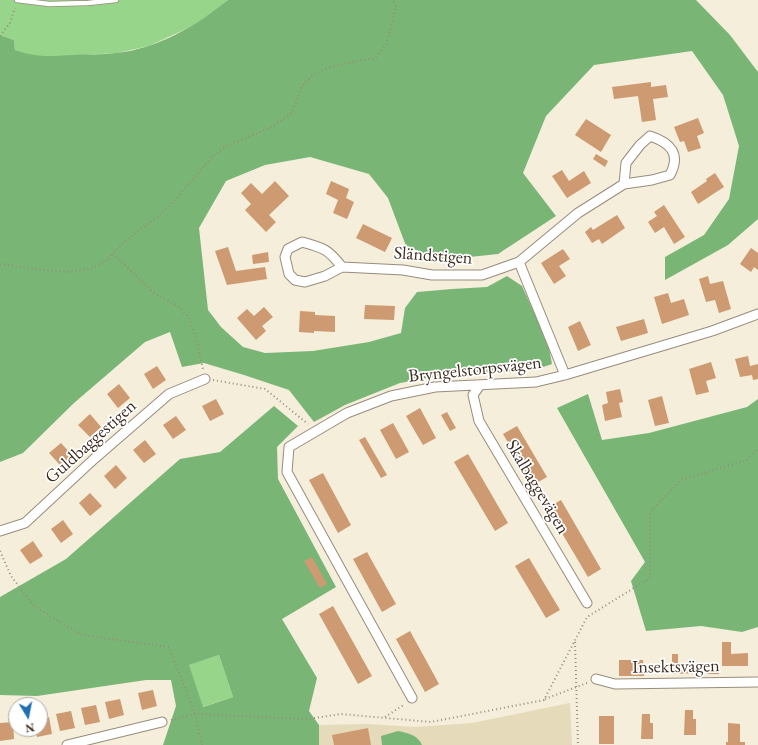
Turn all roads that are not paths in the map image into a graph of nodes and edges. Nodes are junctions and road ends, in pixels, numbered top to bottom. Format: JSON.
{"nodes":[{"id":1,"x":17,"y":0,"type":"edge"},
{"id":2,"x":116,"y":0,"type":"edge"},
{"id":3,"x":624,"y":184,"type":"junction"},
{"id":4,"x":519,"y":262,"type":"junction"},
{"id":5,"x":342,"y":268,"type":"junction"},
{"id":6,"x":758,"y":314,"type":"edge"},
{"id":7,"x":565,"y":375,"type":"junction"},
{"id":8,"x":205,"y":379,"type":"road end"},
{"id":9,"x":480,"y":385,"type":"junction"},
{"id":10,"x":0,"y":531,"type":"edge"},
{"id":11,"x":587,"y":603,"type":"dead end"},
{"id":12,"x":596,"y":679,"type":"road end"},
{"id":13,"x":758,"y":682,"type":"edge"},
{"id":14,"x":412,"y":698,"type":"road end"},
{"id":15,"x":162,"y":722,"type":"road end"},
{"id":16,"x":67,"y":745,"type":"edge"}],
"edges":[{"from":1,"to":2,"type":"lane"},
{"from":3,"to":3,"type":"street","name":"Sländstigen"},
{"from":3,"to":4,"type":"street","name":"Sländstigen"},
{"from":4,"to":5,"type":"street","name":"Sländstigen"},
{"from":4,"to":7,"type":"street"},
{"from":5,"to":5,"type":"street","name":"Sländstigen"},
{"from":6,"to":7,"type":"street","name":"Bryngelstorpsvägen"},
{"from":7,"to":9,"type":"street","name":"Bryngelstorpsvägen"},
{"from":8,"to":10,"type":"street","name":"Guldbaggestigen"},
{"from":9,"to":11,"type":"street","name":"Skalbaggevägen"},
{"from":9,"to":14,"type":"street","name":"Bryngelstorpsvägen"},
{"from":12,"to":13,"type":"street","name":"Insektsvägen"},
{"from":15,"to":16,"type":"street"}]}
